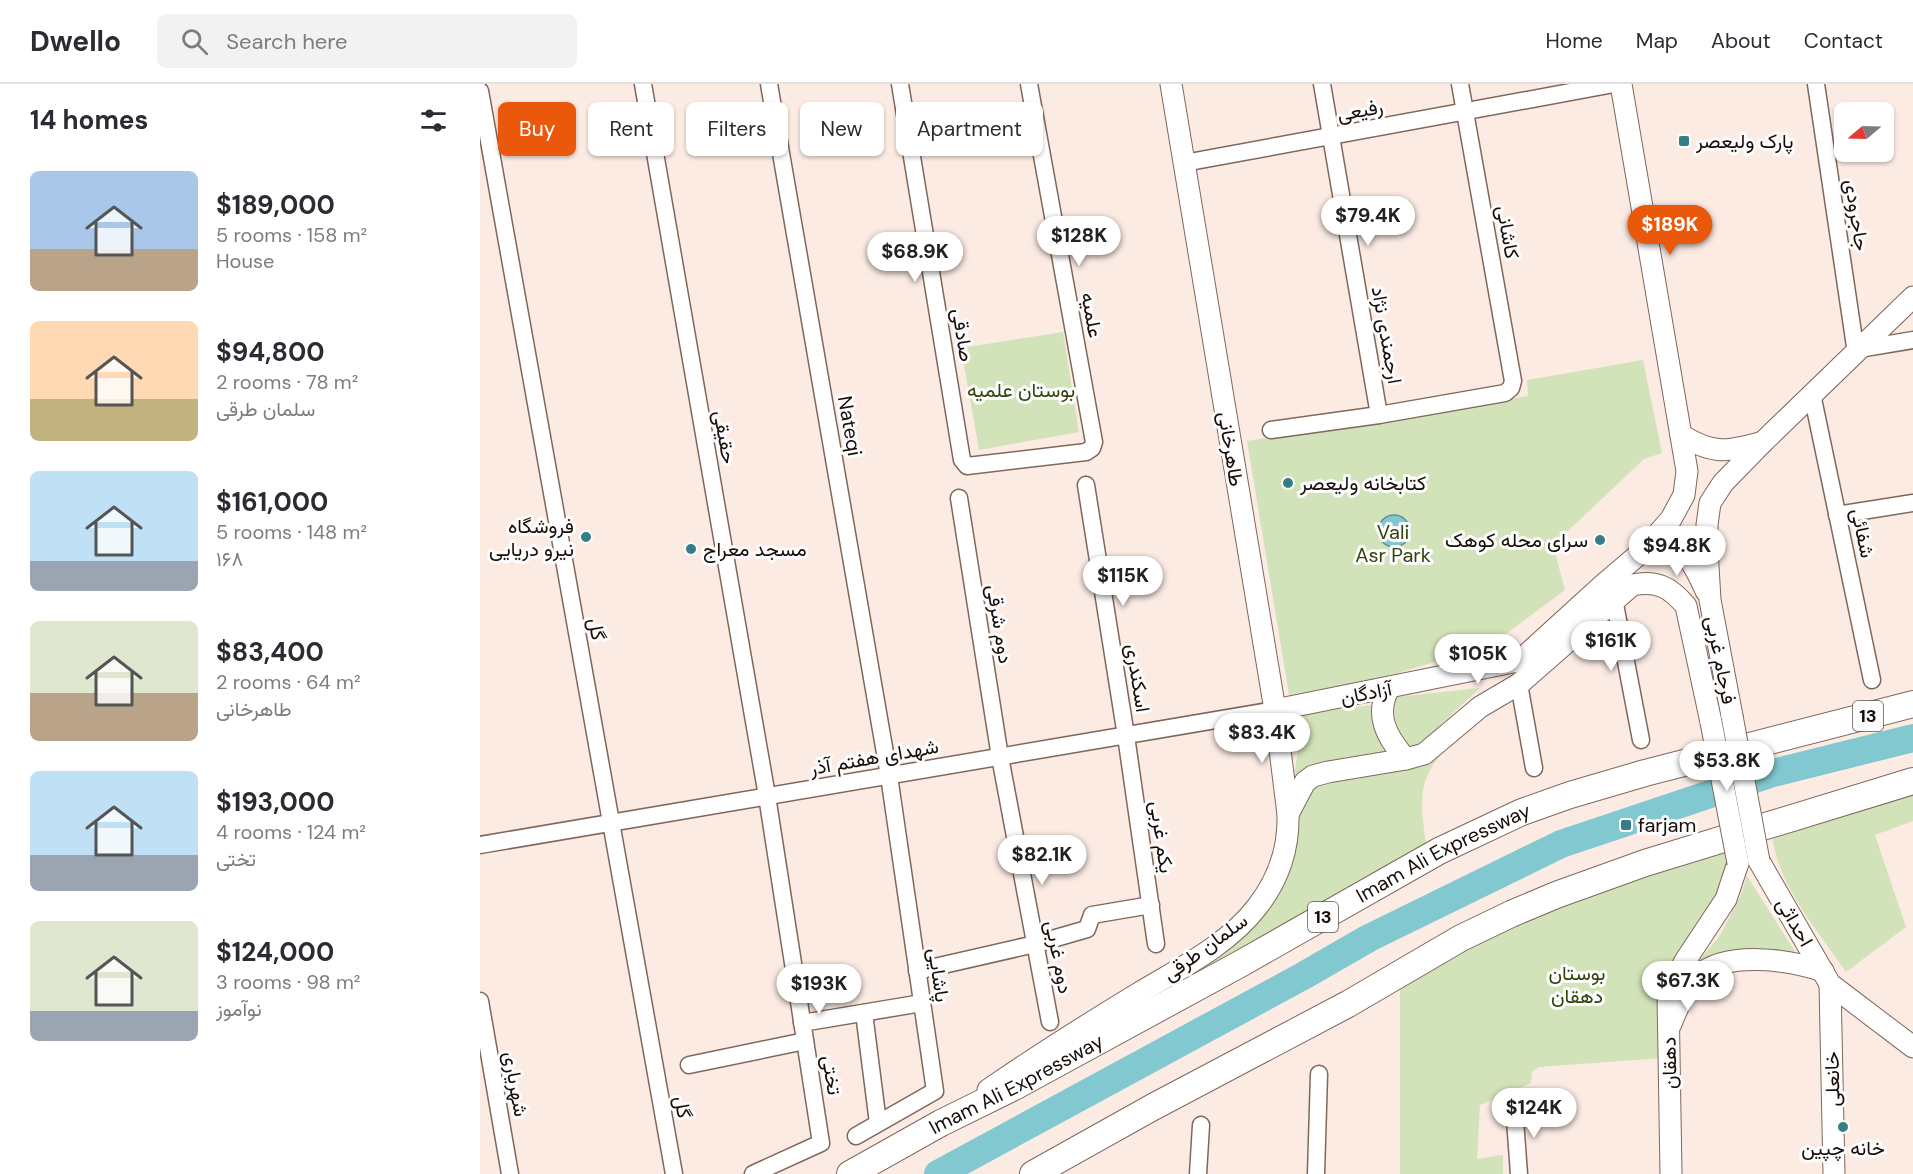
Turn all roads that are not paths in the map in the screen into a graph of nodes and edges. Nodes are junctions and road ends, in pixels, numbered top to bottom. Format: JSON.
{"nodes":[{"id":1,"x":643,"y":84,"type":"edge"},
{"id":2,"x":769,"y":84,"type":"edge"},
{"id":3,"x":900,"y":84,"type":"edge"},
{"id":4,"x":1029,"y":84,"type":"edge"},
{"id":5,"x":1171,"y":84,"type":"edge"},
{"id":6,"x":1322,"y":84,"type":"edge"},
{"id":7,"x":1460,"y":84,"type":"edge"},
{"id":8,"x":1614,"y":84,"type":"edge"},
{"id":9,"x":1621,"y":84,"type":"edge"},
{"id":10,"x":1816,"y":84,"type":"edge"},
{"id":11,"x":480,"y":91,"type":"edge"},
{"id":12,"x":1464,"y":112,"type":"junction"},
{"id":13,"x":1331,"y":136,"type":"junction"},
{"id":14,"x":1184,"y":163,"type":"junction"},
{"id":15,"x":1913,"y":297,"type":"edge"},
{"id":16,"x":1913,"y":340,"type":"edge"},
{"id":17,"x":1858,"y":351,"type":"junction"},
{"id":18,"x":1812,"y":394,"type":"junction"},
{"id":19,"x":1379,"y":415,"type":"junction"},
{"id":20,"x":1271,"y":430,"type":"dead end"},
{"id":21,"x":1681,"y":435,"type":"junction"},
{"id":22,"x":1763,"y":442,"type":"junction"},
{"id":23,"x":1092,"y":448,"type":"joint"},
{"id":24,"x":1086,"y":485,"type":"dead end"},
{"id":25,"x":958,"y":498,"type":"dead end"},
{"id":26,"x":1913,"y":502,"type":"edge"},
{"id":27,"x":1837,"y":515,"type":"junction"},
{"id":28,"x":1644,"y":550,"type":"junction"},
{"id":29,"x":1676,"y":594,"type":"joint"},
{"id":30,"x":1614,"y":599,"type":"junction"},
{"id":31,"x":1710,"y":600,"type":"junction"},
{"id":32,"x":1872,"y":680,"type":"dead end"},
{"id":33,"x":1519,"y":684,"type":"junction"},
{"id":34,"x":1389,"y":688,"type":"junction"},
{"id":35,"x":1913,"y":704,"type":"edge"},
{"id":36,"x":1275,"y":710,"type":"junction"},
{"id":37,"x":1126,"y":736,"type":"junction"},
{"id":38,"x":1641,"y":740,"type":"dead end"},
{"id":39,"x":1000,"y":757,"type":"junction"},
{"id":40,"x":1406,"y":759,"type":"junction"},
{"id":41,"x":1534,"y":768,"type":"dead end"},
{"id":42,"x":889,"y":776,"type":"junction"},
{"id":43,"x":1913,"y":781,"type":"edge"},
{"id":44,"x":767,"y":796,"type":"junction"},
{"id":45,"x":1288,"y":814,"type":"junction"},
{"id":46,"x":611,"y":823,"type":"junction"},
{"id":47,"x":480,"y":845,"type":"edge"},
{"id":48,"x":1749,"y":862,"type":"junction"},
{"id":49,"x":1151,"y":905,"type":"junction"},
{"id":50,"x":1035,"y":944,"type":"junction"},
{"id":51,"x":1156,"y":944,"type":"dead end"},
{"id":52,"x":917,"y":971,"type":"junction"},
{"id":53,"x":1827,"y":977,"type":"junction"},
{"id":54,"x":480,"y":1001,"type":"edge"},
{"id":55,"x":922,"y":1003,"type":"junction"},
{"id":56,"x":864,"y":1013,"type":"junction"},
{"id":57,"x":802,"y":1023,"type":"junction"},
{"id":58,"x":1050,"y":1023,"type":"dead end"},
{"id":59,"x":1668,"y":1030,"type":"junction"},
{"id":60,"x":805,"y":1041,"type":"junction"},
{"id":61,"x":1913,"y":1047,"type":"edge"},
{"id":62,"x":689,"y":1065,"type":"dead end"},
{"id":63,"x":1319,"y":1074,"type":"dead end"},
{"id":64,"x":1514,"y":1106,"type":"dead end"},
{"id":65,"x":878,"y":1123,"type":"junction"},
{"id":66,"x":941,"y":1124,"type":"junction"},
{"id":67,"x":1201,"y":1125,"type":"dead end"},
{"id":68,"x":856,"y":1136,"type":"dead end"},
{"id":69,"x":510,"y":1174,"type":"edge"},
{"id":70,"x":674,"y":1174,"type":"edge"},
{"id":71,"x":753,"y":1174,"type":"edge"},
{"id":72,"x":850,"y":1174,"type":"edge"},
{"id":73,"x":1033,"y":1174,"type":"edge"},
{"id":74,"x":1198,"y":1174,"type":"edge"},
{"id":75,"x":1316,"y":1174,"type":"edge"},
{"id":76,"x":1519,"y":1174,"type":"edge"},
{"id":77,"x":1671,"y":1174,"type":"edge"},
{"id":78,"x":1834,"y":1174,"type":"edge"}],
"edges":[{"from":1,"to":44,"type":"street","name":"حقیقی"},
{"from":2,"to":42,"type":"street","name":"Nateqi"},
{"from":3,"to":23,"type":"street","name":"صادقی"},
{"from":4,"to":23,"type":"street","name":"علمیه"},
{"from":5,"to":14,"type":"main road","name":"طاهرخانی"},
{"from":6,"to":13,"type":"street","name":"ارجمندی نژاد"},
{"from":7,"to":12,"type":"street","name":"کاشانی"},
{"from":8,"to":12,"type":"street","name":"رفیعی"},
{"from":9,"to":21,"type":"main road","name":"آزادگان"},
{"from":10,"to":17,"type":"street","name":"جاجرودی"},
{"from":11,"to":46,"type":"street","name":"گل"},
{"from":12,"to":13,"type":"street","name":"رفیعی"},
{"from":12,"to":19,"type":"street","name":"کاشانی"},
{"from":13,"to":14,"type":"street","name":"رفیعی"},
{"from":13,"to":19,"type":"street","name":"ارجمندی نژاد"},
{"from":14,"to":36,"type":"main road","name":"طاهرخانی"},
{"from":15,"to":17,"type":"main road","name":"فرجام غربی"},
{"from":16,"to":17,"type":"street"},
{"from":17,"to":18,"type":"main road","name":"فرجام غربی"},
{"from":18,"to":22,"type":"main road","name":"فرجام غربی"},
{"from":18,"to":27,"type":"street","name":"شفائی"},
{"from":19,"to":20,"type":"street"},
{"from":21,"to":22,"type":"main road"},
{"from":21,"to":28,"type":"main road","name":"آزادگان"},
{"from":22,"to":31,"type":"main road","name":"فرجام غربی"},
{"from":24,"to":37,"type":"street","name":"اسکندری"},
{"from":25,"to":39,"type":"street","name":"دوم شرقی"},
{"from":26,"to":27,"type":"street"},
{"from":27,"to":32,"type":"street","name":"شفائی"},
{"from":28,"to":31,"type":"main road"},
{"from":28,"to":34,"type":"main road","name":"آزادگان"},
{"from":29,"to":30,"type":"main road","name":"سلمان طرقی"},
{"from":29,"to":48,"type":"main road","name":"فرجام غربی","bridge":true},
{"from":30,"to":33,"type":"main road","name":"سلمان طرقی"},
{"from":30,"to":38,"type":"street"},
{"from":31,"to":48,"type":"main road","name":"فرجام غربی","bridge":true},
{"from":33,"to":40,"type":"main road","name":"سلمان طرقی"},
{"from":33,"to":41,"type":"street"},
{"from":34,"to":36,"type":"main road","name":"آزادگان"},
{"from":34,"to":40,"type":"main road"},
{"from":35,"to":66,"type":"highway","name":"Imam Ali Expressway","number":"13"},
{"from":36,"to":37,"type":"street","name":"شهدای هفتم آذر"},
{"from":36,"to":45,"type":"main road","name":"طاهرخانی"},
{"from":37,"to":39,"type":"street","name":"شهدای هفتم آذر"},
{"from":37,"to":49,"type":"street","name":"یکم غربی"},
{"from":39,"to":42,"type":"street","name":"شهدای هفتم آذر"},
{"from":39,"to":50,"type":"street","name":"دوم غربی"},
{"from":40,"to":45,"type":"main road","name":"سلمان طرقی"},
{"from":42,"to":44,"type":"street","name":"شهدای هفتم آذر"},
{"from":42,"to":52,"type":"street","name":"پاشایی"},
{"from":43,"to":73,"type":"highway"},
{"from":44,"to":46,"type":"street","name":"شهدای هفتم آذر"},
{"from":44,"to":57,"type":"street","name":"تختی"},
{"from":45,"to":66,"type":"main road","name":"سلمان طرقی"},
{"from":46,"to":47,"type":"street","name":"شهدای هفتم آذر"},
{"from":46,"to":70,"type":"street","name":"گل"},
{"from":48,"to":53,"type":"main road","name":"احداثی"},
{"from":48,"to":59,"type":"main road","name":"دهقان"},
{"from":49,"to":50,"type":"street"},
{"from":49,"to":51,"type":"street","name":"یکم غربی"},
{"from":50,"to":52,"type":"street"},
{"from":50,"to":58,"type":"street","name":"دوم غربی"},
{"from":52,"to":55,"type":"street","name":"پاشایی"},
{"from":53,"to":59,"type":"main road"},
{"from":53,"to":61,"type":"main road"},
{"from":53,"to":78,"type":"main road","name":"خانعلی"},
{"from":54,"to":69,"type":"street","name":"شهریاری"},
{"from":55,"to":56,"type":"street"},
{"from":55,"to":65,"type":"street","name":"پاشایی"},
{"from":56,"to":57,"type":"street"},
{"from":56,"to":65,"type":"street"},
{"from":57,"to":60,"type":"street","name":"تختی"},
{"from":59,"to":77,"type":"main road","name":"دهقان"},
{"from":60,"to":62,"type":"street"},
{"from":60,"to":71,"type":"street","name":"تختی"},
{"from":63,"to":75,"type":"street"},
{"from":64,"to":76,"type":"street"},
{"from":65,"to":68,"type":"street","name":"پاشایی"},
{"from":66,"to":72,"type":"highway","name":"Imam Ali Expressway","number":"13"},
{"from":67,"to":74,"type":"street"}]}
